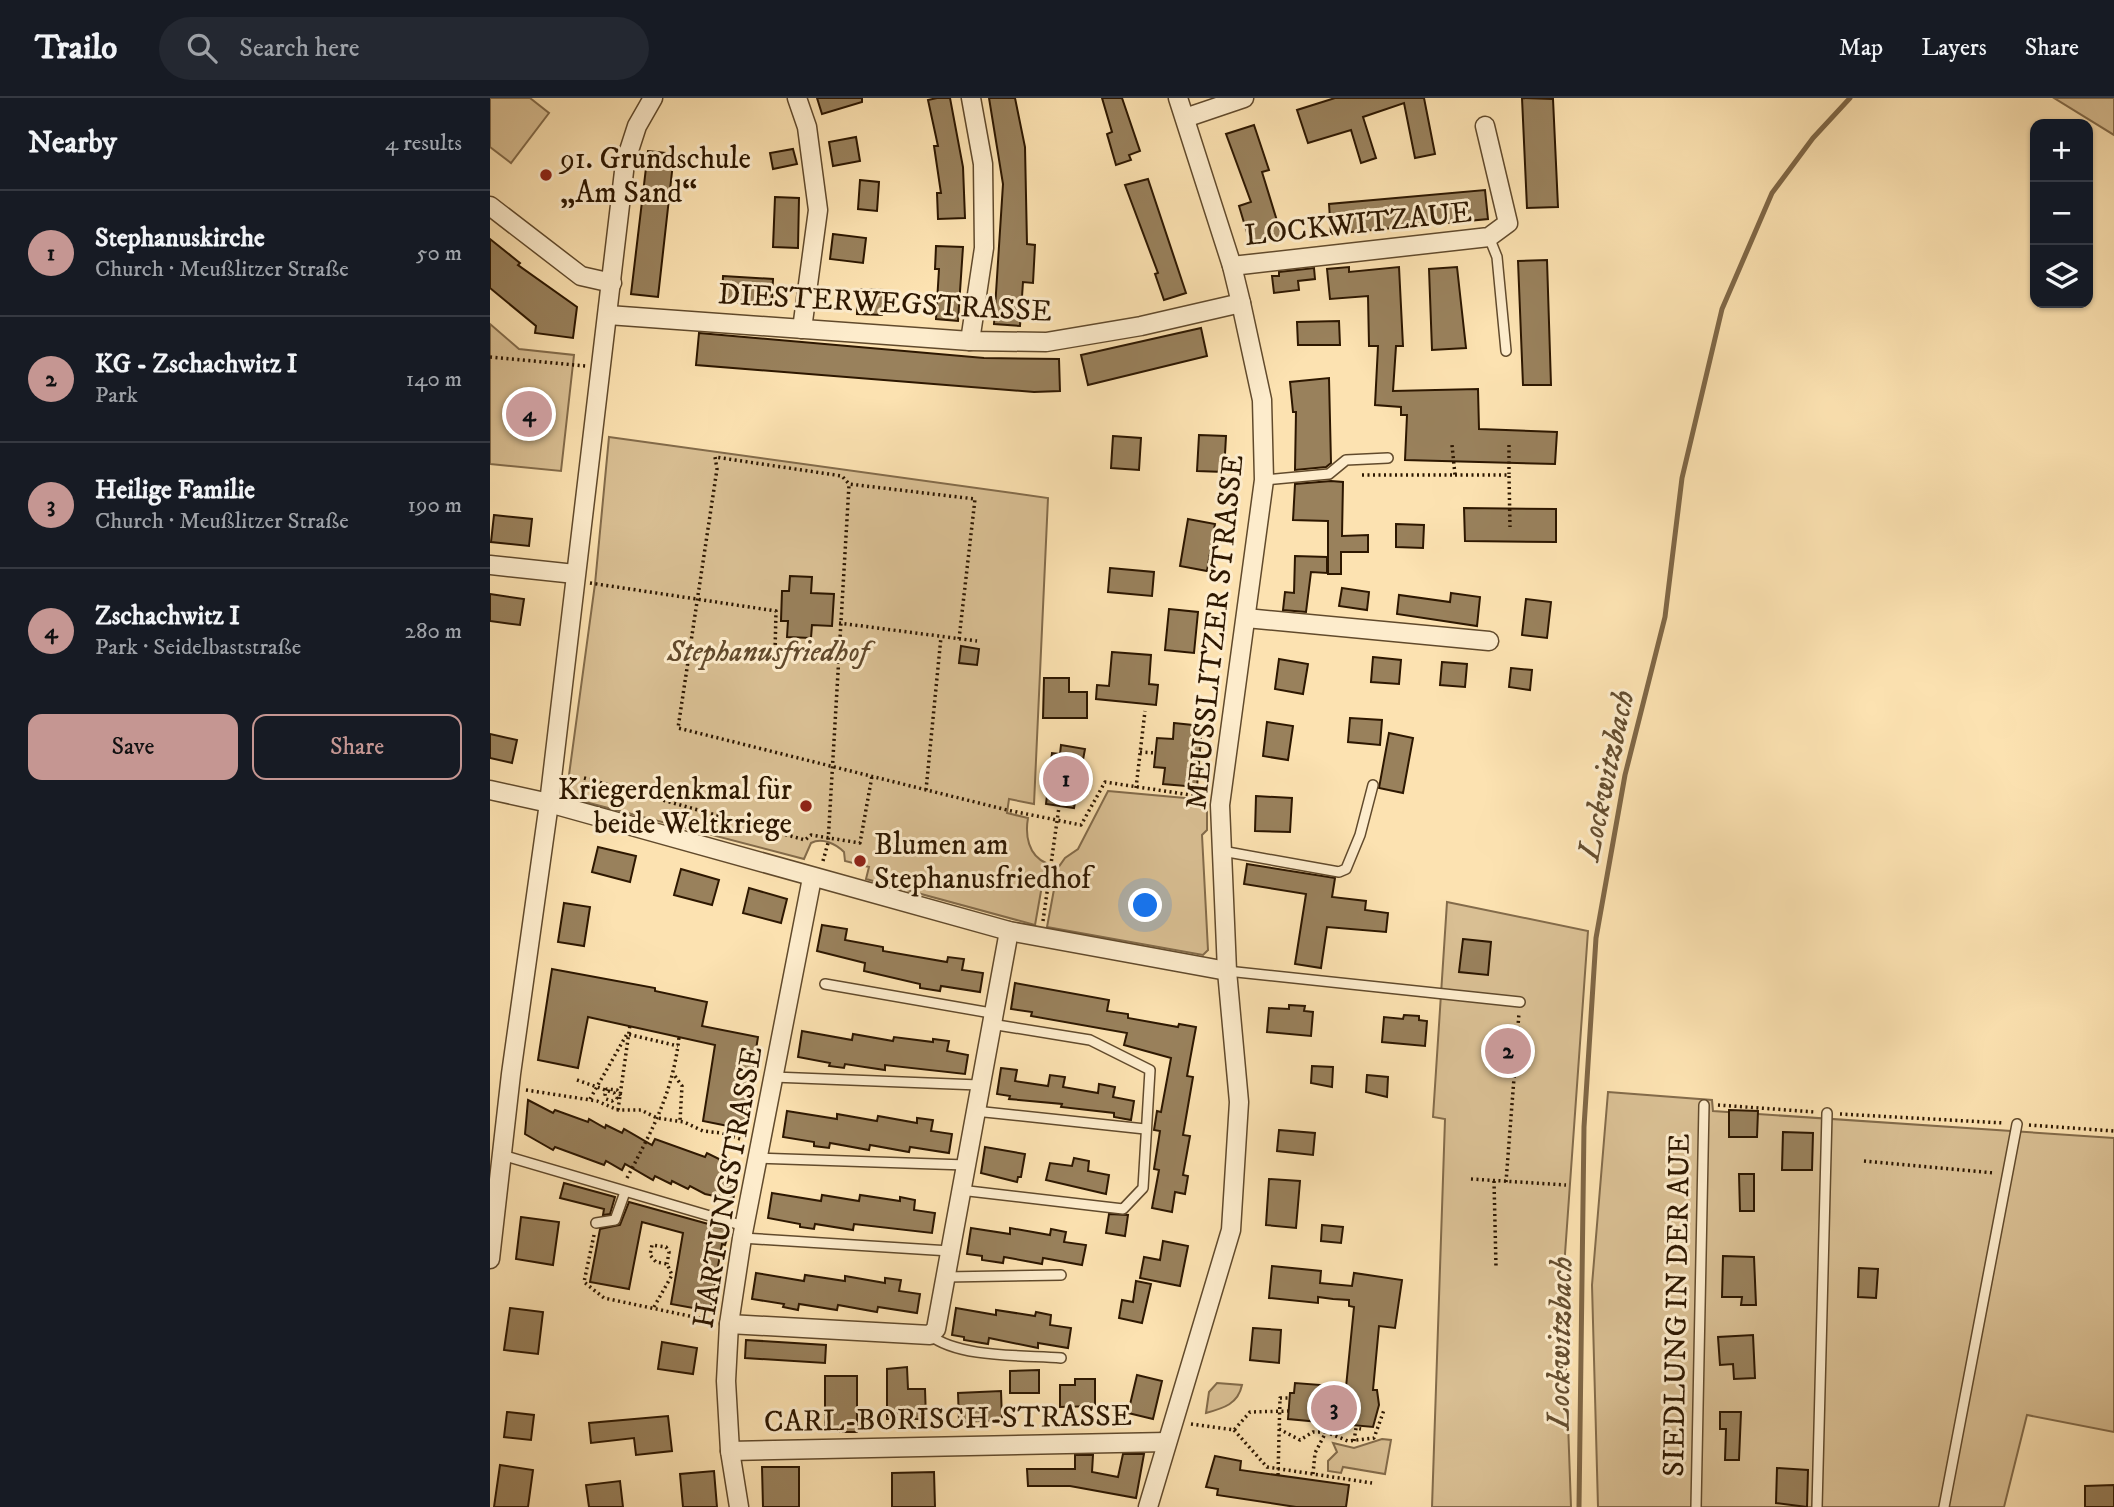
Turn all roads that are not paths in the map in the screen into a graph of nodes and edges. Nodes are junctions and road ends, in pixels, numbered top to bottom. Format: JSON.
{"nodes":[{"id":1,"x":653,"y":98,"type":"edge"},
{"id":2,"x":797,"y":98,"type":"edge"},
{"id":3,"x":971,"y":98,"type":"edge"},
{"id":4,"x":1178,"y":98,"type":"edge"},
{"id":5,"x":1244,"y":98,"type":"edge"},
{"id":6,"x":1185,"y":118,"type":"junction"},
{"id":7,"x":1485,"y":126,"type":"dead end"},
{"id":8,"x":490,"y":206,"type":"edge"},
{"id":9,"x":1489,"y":237,"type":"junction"},
{"id":10,"x":1232,"y":265,"type":"junction"},
{"id":11,"x":612,"y":283,"type":"junction"},
{"id":12,"x":1241,"y":303,"type":"junction"},
{"id":13,"x":608,"y":315,"type":"junction"},
{"id":14,"x":802,"y":329,"type":"junction"},
{"id":15,"x":970,"y":341,"type":"junction"},
{"id":16,"x":1506,"y":352,"type":"dead end"},
{"id":17,"x":1388,"y":458,"type":"dead end"},
{"id":18,"x":1264,"y":480,"type":"junction"},
{"id":19,"x":490,"y":565,"type":"edge"},
{"id":20,"x":575,"y":578,"type":"junction"},
{"id":21,"x":1246,"y":618,"type":"junction"},
{"id":22,"x":1489,"y":641,"type":"dead end"},
{"id":23,"x":1373,"y":785,"type":"dead end"},
{"id":24,"x":490,"y":790,"type":"edge"},
{"id":25,"x":549,"y":803,"type":"junction"},
{"id":26,"x":1222,"y":851,"type":"junction"},
{"id":27,"x":815,"y":879,"type":"junction"},
{"id":28,"x":1009,"y":931,"type":"junction"},
{"id":29,"x":1227,"y":971,"type":"junction"},
{"id":30,"x":825,"y":984,"type":"dead end"},
{"id":31,"x":1520,"y":1002,"type":"road end"},
{"id":32,"x":990,"y":1019,"type":"junction"},
{"id":33,"x":773,"y":1077,"type":"junction"},
{"id":34,"x":979,"y":1085,"type":"junction"},
{"id":35,"x":1704,"y":1104,"type":"road end"},
{"id":36,"x":975,"y":1111,"type":"junction"},
{"id":37,"x":1827,"y":1113,"type":"road end"},
{"id":38,"x":2017,"y":1124,"type":"road end"},
{"id":39,"x":1145,"y":1129,"type":"junction"},
{"id":40,"x":759,"y":1150,"type":"junction"},
{"id":41,"x":502,"y":1156,"type":"junction"},
{"id":42,"x":966,"y":1165,"type":"junction"},
{"id":43,"x":960,"y":1190,"type":"junction"},
{"id":44,"x":623,"y":1191,"type":"junction"},
{"id":45,"x":596,"y":1223,"type":"road end"},
{"id":46,"x":743,"y":1232,"type":"junction"},
{"id":47,"x":950,"y":1251,"type":"junction"},
{"id":48,"x":490,"y":1259,"type":"edge"},
{"id":49,"x":1061,"y":1275,"type":"dead end"},
{"id":50,"x":945,"y":1277,"type":"junction"},
{"id":51,"x":729,"y":1324,"type":"junction"},
{"id":52,"x":930,"y":1335,"type":"junction"},
{"id":53,"x":1061,"y":1358,"type":"dead end"},
{"id":54,"x":1167,"y":1442,"type":"junction"},
{"id":55,"x":730,"y":1451,"type":"junction"},
{"id":56,"x":740,"y":1507,"type":"edge"},
{"id":57,"x":1148,"y":1507,"type":"edge"},
{"id":58,"x":1696,"y":1507,"type":"edge"},
{"id":59,"x":1817,"y":1507,"type":"edge"},
{"id":60,"x":1944,"y":1507,"type":"edge"}],
"edges":[{"from":1,"to":11,"type":"street"},
{"from":2,"to":14,"type":"street"},
{"from":3,"to":15,"type":"street"},
{"from":4,"to":6,"type":"street","name":"MEUSSLITZER STRASSE"},
{"from":5,"to":6,"type":"street"},
{"from":6,"to":10,"type":"street","name":"MEUSSLITZER STRASSE"},
{"from":7,"to":9,"type":"street","name":"LOCKWITZAUE"},
{"from":8,"to":11,"type":"street"},
{"from":9,"to":10,"type":"street","name":"LOCKWITZAUE"},
{"from":9,"to":16,"type":"lane","name":"LOCKWITZAUE"},
{"from":10,"to":12,"type":"street","name":"MEUSSLITZER STRASSE"},
{"from":11,"to":13,"type":"street"},
{"from":12,"to":15,"type":"street","name":"DIESTERWEGSTRASSE"},
{"from":12,"to":18,"type":"street","name":"MEUSSLITZER STRASSE"},
{"from":13,"to":14,"type":"street","name":"DIESTERWEGSTRASSE"},
{"from":13,"to":20,"type":"street"},
{"from":14,"to":15,"type":"street","name":"DIESTERWEGSTRASSE"},
{"from":17,"to":18,"type":"lane"},
{"from":18,"to":21,"type":"street","name":"MEUSSLITZER STRASSE"},
{"from":19,"to":20,"type":"street"},
{"from":20,"to":25,"type":"street"},
{"from":21,"to":22,"type":"street"},
{"from":21,"to":26,"type":"street","name":"MEUSSLITZER STRASSE"},
{"from":23,"to":26,"type":"lane"},
{"from":24,"to":25,"type":"street"},
{"from":25,"to":27,"type":"street"},
{"from":25,"to":41,"type":"street"},
{"from":26,"to":29,"type":"street","name":"MEUSSLITZER STRASSE"},
{"from":27,"to":28,"type":"street"},
{"from":27,"to":33,"type":"street","name":"HARTUNGSTRASSE"},
{"from":28,"to":29,"type":"street"},
{"from":28,"to":32,"type":"street"},
{"from":29,"to":31,"type":"lane"},
{"from":29,"to":54,"type":"street","name":"MEUSSLITZER STRASSE"},
{"from":30,"to":32,"type":"lane"},
{"from":32,"to":34,"type":"street"},
{"from":32,"to":39,"type":"lane"},
{"from":33,"to":34,"type":"lane"},
{"from":33,"to":40,"type":"street","name":"HARTUNGSTRASSE"},
{"from":34,"to":36,"type":"street"},
{"from":35,"to":58,"type":"lane","name":"SIEDLUNG IN DER AUE"},
{"from":36,"to":39,"type":"lane"},
{"from":36,"to":42,"type":"street"},
{"from":37,"to":59,"type":"lane"},
{"from":38,"to":60,"type":"lane"},
{"from":39,"to":43,"type":"lane"},
{"from":40,"to":42,"type":"lane"},
{"from":40,"to":46,"type":"street","name":"HARTUNGSTRASSE"},
{"from":41,"to":44,"type":"lane"},
{"from":41,"to":48,"type":"street"},
{"from":42,"to":43,"type":"street"},
{"from":43,"to":47,"type":"street"},
{"from":44,"to":45,"type":"lane"},
{"from":44,"to":46,"type":"lane"},
{"from":46,"to":47,"type":"lane"},
{"from":46,"to":51,"type":"street","name":"HARTUNGSTRASSE"},
{"from":47,"to":50,"type":"street"},
{"from":49,"to":50,"type":"lane"},
{"from":50,"to":52,"type":"street"},
{"from":51,"to":52,"type":"street"},
{"from":51,"to":55,"type":"street","name":"HARTUNGSTRASSE"},
{"from":52,"to":53,"type":"lane"},
{"from":54,"to":55,"type":"street","name":"CARL-BORISCH-STRASSE"},
{"from":54,"to":57,"type":"street","name":"MEUSSLITZER STRASSE"},
{"from":55,"to":56,"type":"street","name":"HARTUNGSTRASSE"}]}
